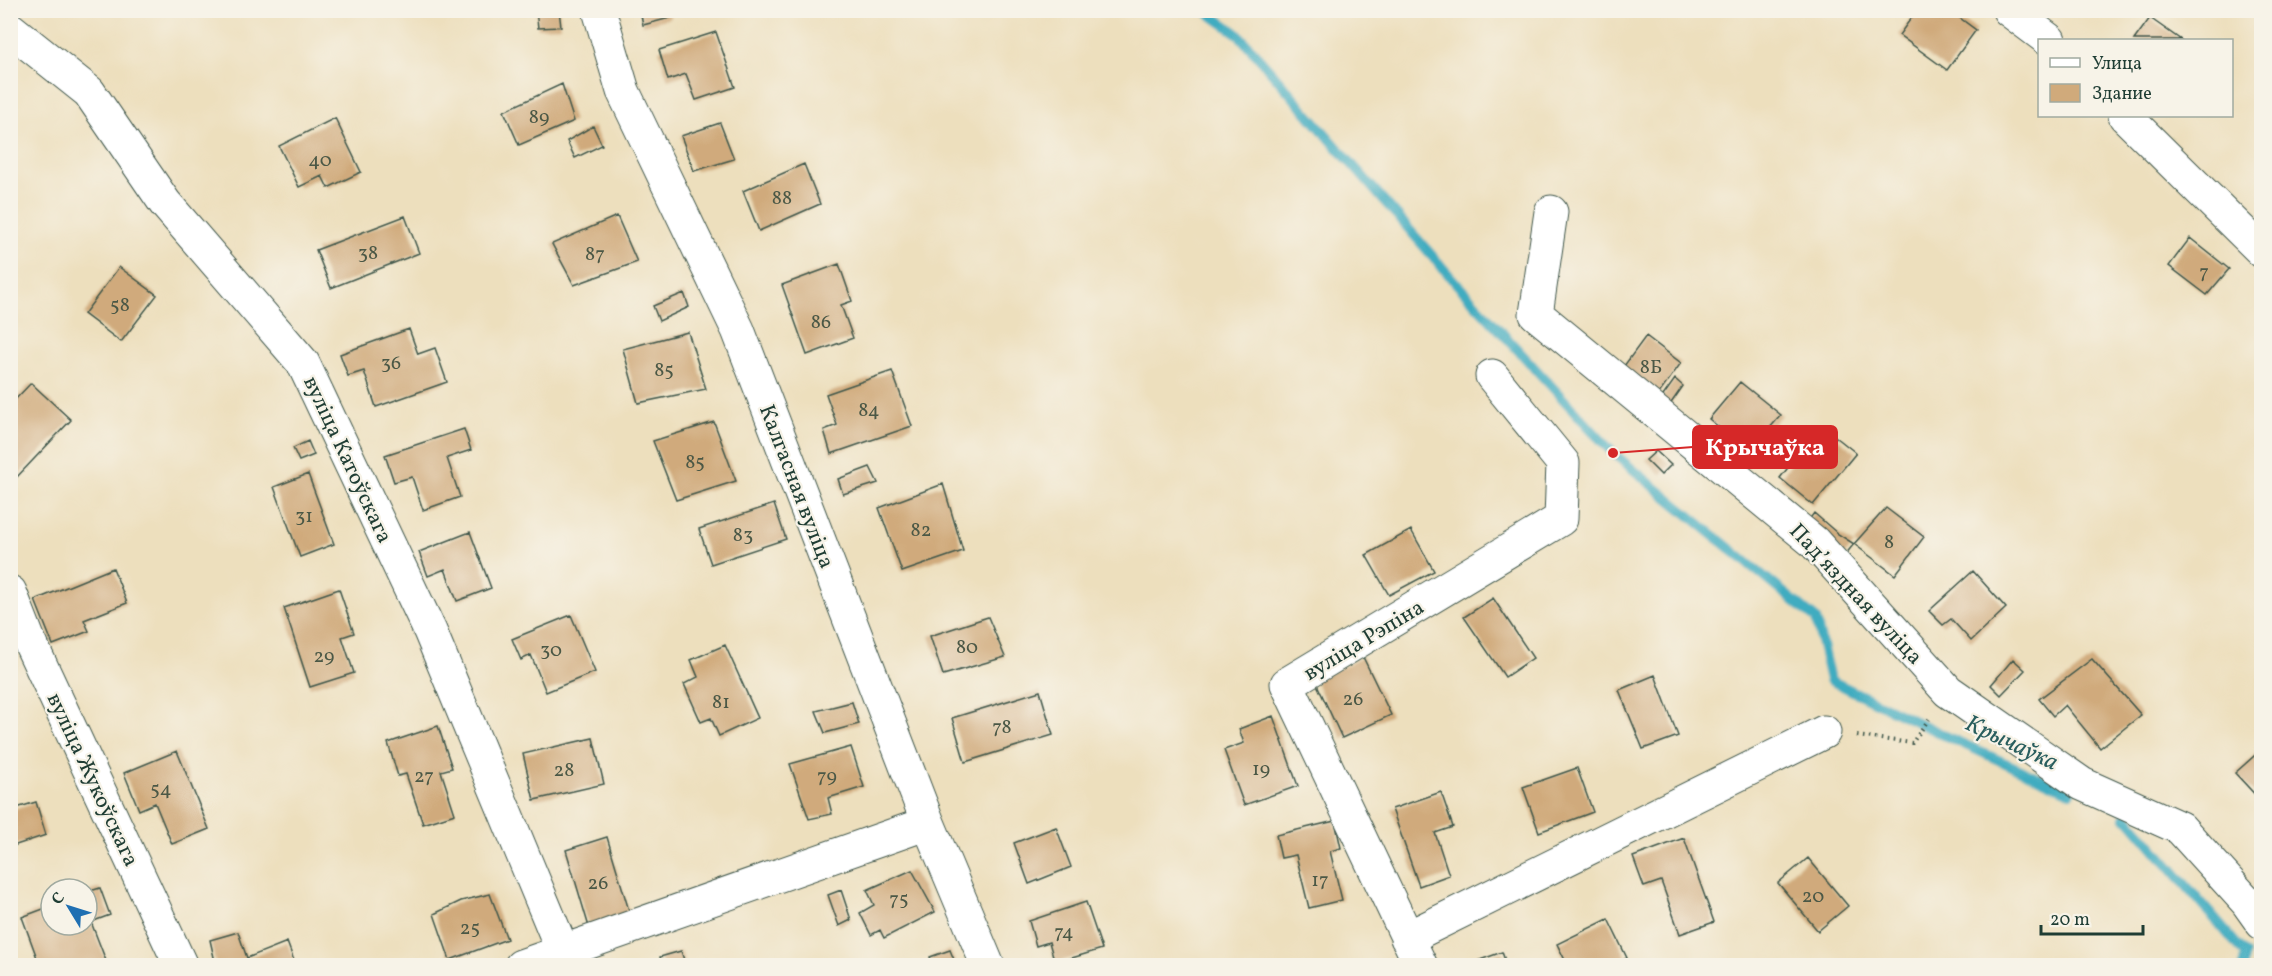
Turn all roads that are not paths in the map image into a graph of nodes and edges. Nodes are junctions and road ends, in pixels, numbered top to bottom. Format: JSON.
{"nodes":[{"id":1,"x":599,"y":10,"type":"edge"},
{"id":2,"x":2009,"y":10,"type":"edge"},
{"id":3,"x":10,"y":29,"type":"edge"},
{"id":4,"x":2048,"y":39,"type":"edge"},
{"id":5,"x":2126,"y":117,"type":"edge"},
{"id":6,"x":1551,"y":212,"type":"dead end"},
{"id":7,"x":2262,"y":251,"type":"edge"},
{"id":8,"x":1492,"y":376,"type":"dead end"},
{"id":9,"x":10,"y":592,"type":"edge"},
{"id":10,"x":1824,"y":732,"type":"road end"},
{"id":11,"x":928,"y":823,"type":"junction"},
{"id":12,"x":2262,"y":923,"type":"edge"},
{"id":13,"x":1414,"y":952,"type":"edge"},
{"id":14,"x":567,"y":958,"type":"edge"},
{"id":15,"x":181,"y":966,"type":"edge"},
{"id":16,"x":521,"y":966,"type":"edge"},
{"id":17,"x":988,"y":966,"type":"edge"}],
"edges":[{"from":1,"to":11,"type":"street","name":"Калгасная вуліца"},
{"from":2,"to":4,"type":"street"},
{"from":3,"to":14,"type":"street","name":"вуліца Катоўскага"},
{"from":5,"to":7,"type":"street"},
{"from":6,"to":12,"type":"street","name":"Падʼяздная вуліца"},
{"from":8,"to":13,"type":"street","name":"вуліца Рэпіна"},
{"from":9,"to":15,"type":"street","name":"вуліца Жукоўскага"},
{"from":10,"to":13,"type":"street"},
{"from":11,"to":14,"type":"street"},
{"from":11,"to":17,"type":"street","name":"Калгасная вуліца"},
{"from":14,"to":16,"type":"street"}]}
